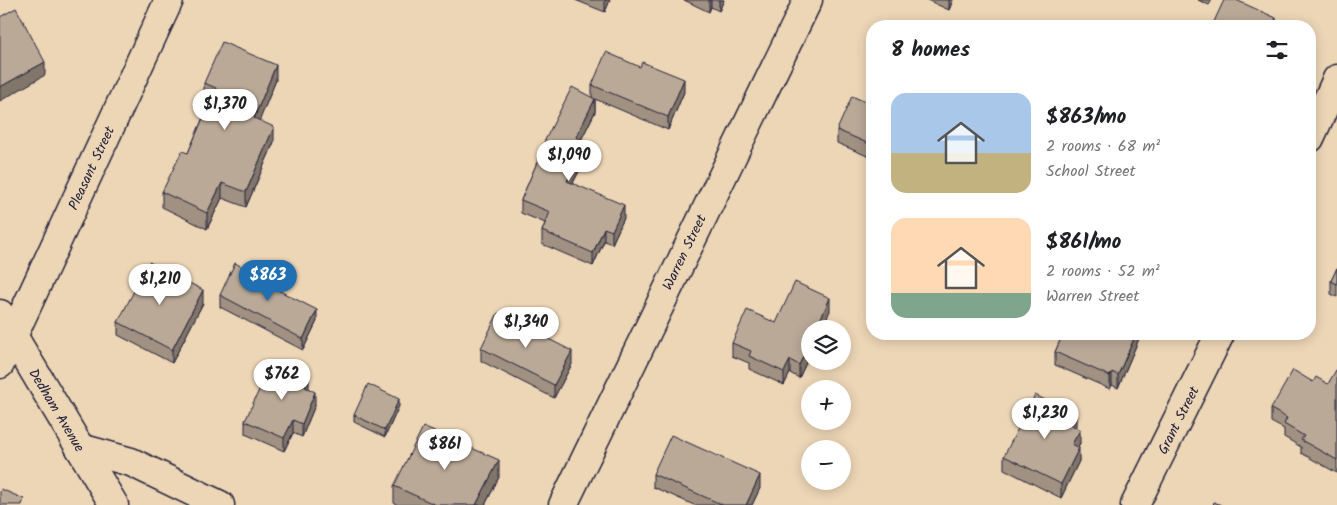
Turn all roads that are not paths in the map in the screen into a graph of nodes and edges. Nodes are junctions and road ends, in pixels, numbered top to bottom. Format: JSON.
{"nodes":[{"id":1,"x":169,"y":0,"type":"edge"},
{"id":2,"x":808,"y":0,"type":"edge"},
{"id":3,"x":1337,"y":79,"type":"edge"},
{"id":4,"x":1316,"y":125,"type":"edge"},
{"id":5,"x":7,"y":325,"type":"edge"},
{"id":6,"x":1217,"y":340,"type":"edge"},
{"id":7,"x":0,"y":364,"type":"edge"},
{"id":8,"x":80,"y":448,"type":"junction"},
{"id":9,"x":114,"y":505,"type":"edge"},
{"id":10,"x":220,"y":505,"type":"edge"},
{"id":11,"x":562,"y":505,"type":"edge"},
{"id":12,"x":1136,"y":505,"type":"edge"}],
"edges":[{"from":1,"to":5,"type":"street","name":"Pleasant Street"},
{"from":2,"to":11,"type":"street","name":"Warren Street"},
{"from":3,"to":4,"type":"street"},
{"from":5,"to":7,"type":"street","name":"Pleasant Street"},
{"from":5,"to":8,"type":"street","name":"Dedham Avenue"},
{"from":6,"to":12,"type":"street","name":"Grant Street"},
{"from":8,"to":9,"type":"street","name":"Dedham Avenue"},
{"from":8,"to":10,"type":"street"}]}
